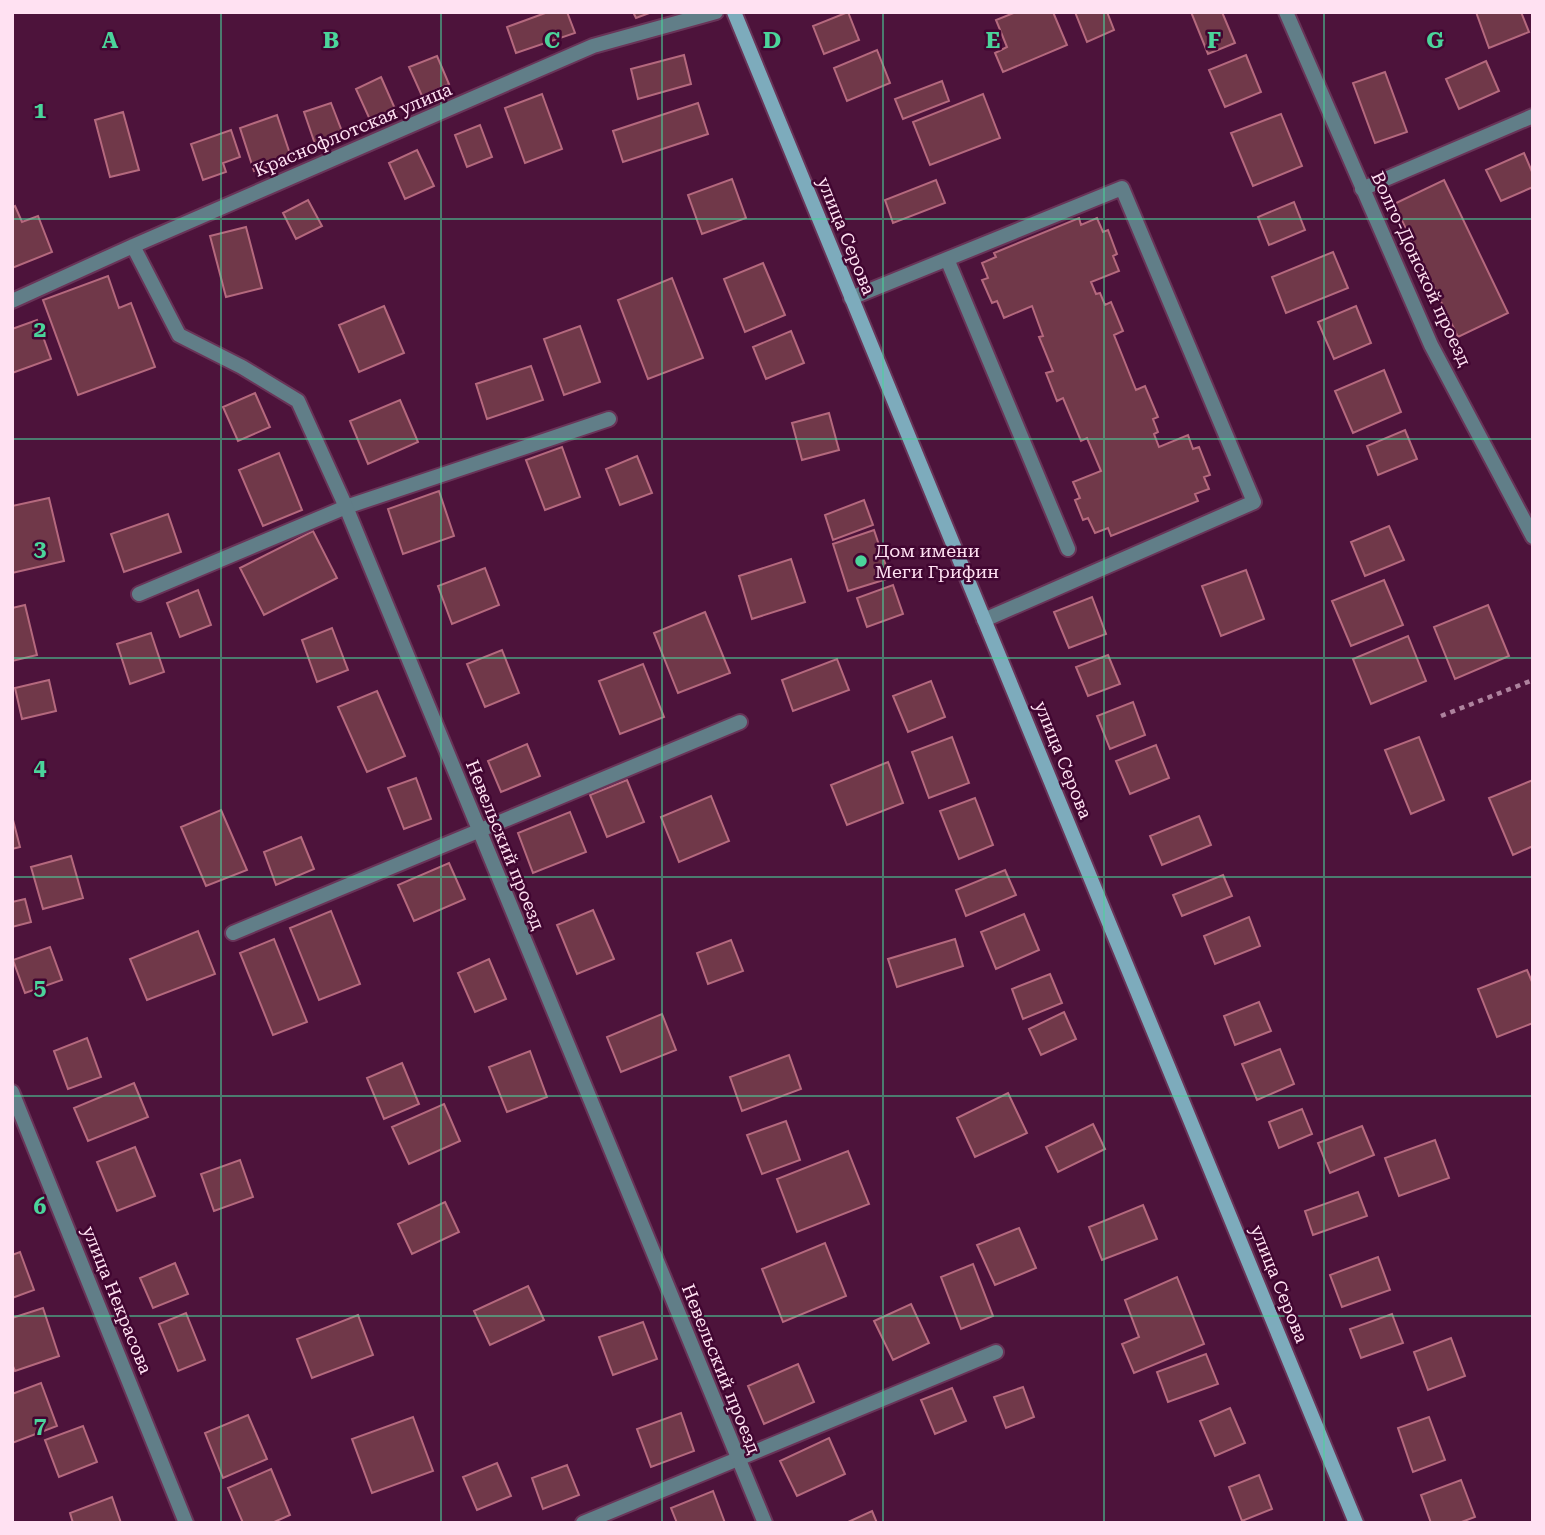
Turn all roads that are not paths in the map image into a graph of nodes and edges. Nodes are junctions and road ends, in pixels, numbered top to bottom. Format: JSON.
{"nodes":[{"id":1,"x":716,"y":12,"type":"edge"},
{"id":2,"x":734,"y":12,"type":"edge"},
{"id":3,"x":1286,"y":12,"type":"edge"},
{"id":4,"x":1533,"y":116,"type":"edge"},
{"id":5,"x":1362,"y":189,"type":"junction"},
{"id":6,"x":132,"y":246,"type":"junction"},
{"id":7,"x":947,"y":259,"type":"junction"},
{"id":8,"x":851,"y":298,"type":"junction"},
{"id":9,"x":12,"y":301,"type":"edge"},
{"id":10,"x":609,"y":419,"type":"dead end"},
{"id":11,"x":346,"y":507,"type":"junction"},
{"id":12,"x":1533,"y":537,"type":"edge"},
{"id":13,"x":1068,"y":549,"type":"dead end"},
{"id":14,"x":139,"y":594,"type":"dead end"},
{"id":15,"x":984,"y":620,"type":"junction"},
{"id":16,"x":740,"y":722,"type":"dead end"},
{"id":17,"x":478,"y":830,"type":"junction"},
{"id":18,"x":233,"y":933,"type":"dead end"},
{"id":19,"x":12,"y":1092,"type":"edge"},
{"id":20,"x":996,"y":1352,"type":"dead end"},
{"id":21,"x":737,"y":1459,"type":"junction"},
{"id":22,"x":186,"y":1523,"type":"edge"},
{"id":23,"x":583,"y":1523,"type":"edge"},
{"id":24,"x":765,"y":1523,"type":"edge"},
{"id":25,"x":1356,"y":1523,"type":"edge"}],
"edges":[{"from":1,"to":6,"type":"street","name":"Краснофлотская улица"},
{"from":2,"to":8,"type":"main road","name":"улица Серова"},
{"from":3,"to":5,"type":"street","name":"Волго-Донской проезд"},
{"from":4,"to":5,"type":"street"},
{"from":5,"to":12,"type":"street","name":"Волго-Донской проезд"},
{"from":6,"to":9,"type":"street","name":"Краснофлотская улица"},
{"from":6,"to":11,"type":"street","name":"Невельский проезд"},
{"from":7,"to":8,"type":"street"},
{"from":7,"to":13,"type":"street"},
{"from":7,"to":15,"type":"street"},
{"from":8,"to":15,"type":"main road","name":"улица Серова"},
{"from":10,"to":11,"type":"street"},
{"from":11,"to":14,"type":"street"},
{"from":11,"to":17,"type":"street","name":"Невельский проезд"},
{"from":15,"to":25,"type":"main road","name":"улица Серова"},
{"from":16,"to":17,"type":"street"},
{"from":17,"to":18,"type":"street"},
{"from":17,"to":21,"type":"street","name":"Невельский проезд"},
{"from":19,"to":22,"type":"street","name":"улица Некрасова"},
{"from":20,"to":21,"type":"street"},
{"from":21,"to":23,"type":"street"},
{"from":21,"to":24,"type":"street","name":"Невельский проезд"}]}
